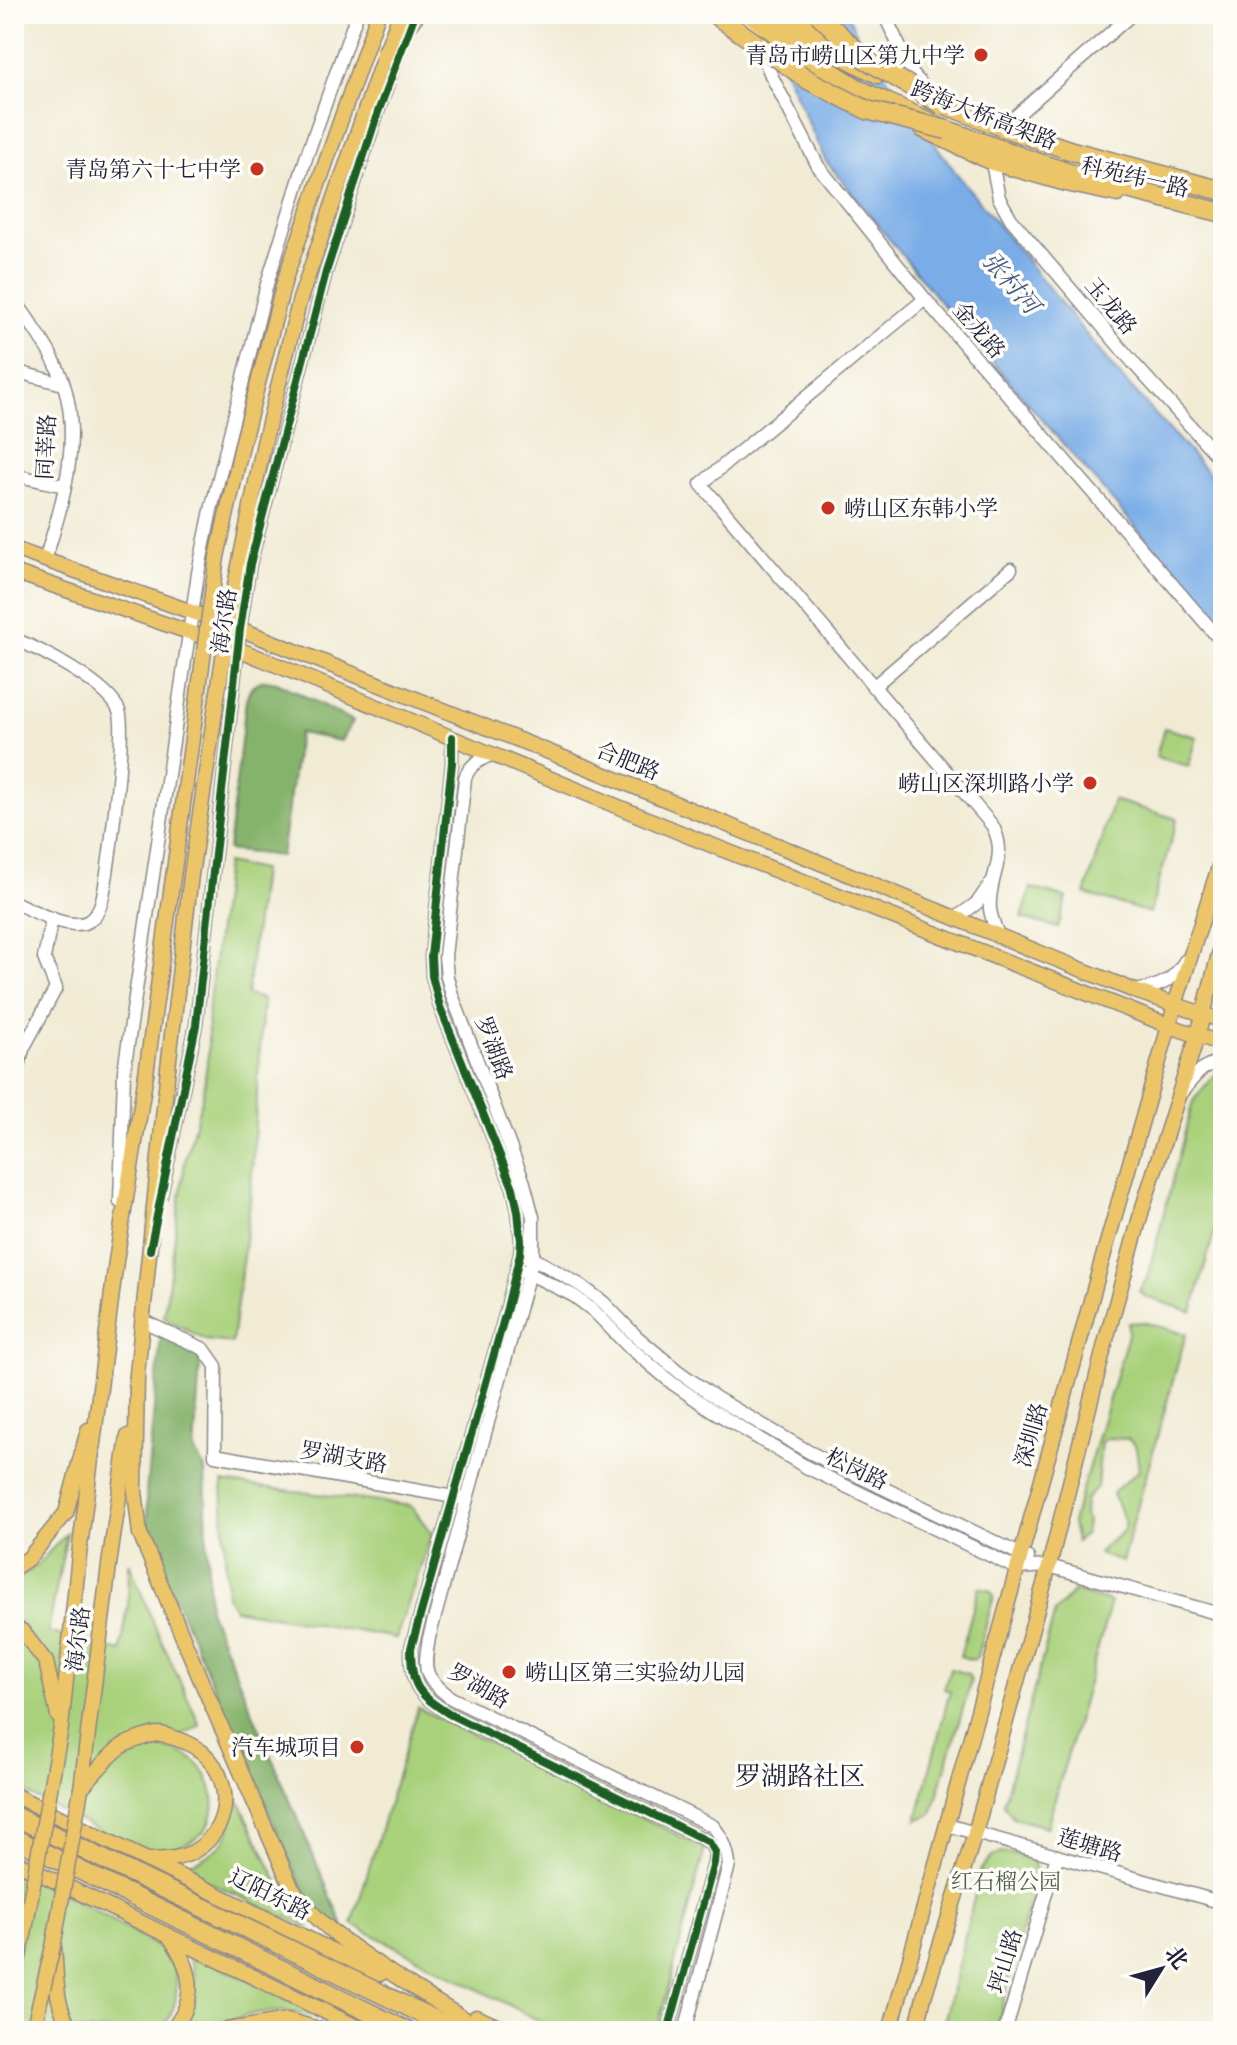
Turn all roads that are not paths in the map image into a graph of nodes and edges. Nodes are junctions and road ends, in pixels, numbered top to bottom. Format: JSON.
{"nodes":[{"id":1,"x":357,"y":14,"type":"edge"},
{"id":2,"x":378,"y":14,"type":"edge"},
{"id":3,"x":400,"y":14,"type":"edge"},
{"id":4,"x":415,"y":14,"type":"edge"},
{"id":5,"x":714,"y":14,"type":"edge"},
{"id":6,"x":747,"y":14,"type":"edge"},
{"id":7,"x":778,"y":14,"type":"edge"},
{"id":8,"x":795,"y":14,"type":"edge"},
{"id":9,"x":818,"y":14,"type":"edge"},
{"id":10,"x":884,"y":14,"type":"edge"},
{"id":11,"x":1132,"y":14,"type":"edge"},
{"id":12,"x":384,"y":56,"type":"junction"},
{"id":13,"x":938,"y":101,"type":"junction"},
{"id":14,"x":1007,"y":124,"type":"junction"},
{"id":15,"x":947,"y":130,"type":"junction"},
{"id":16,"x":992,"y":163,"type":"junction"},
{"id":17,"x":1223,"y":188,"type":"edge"},
{"id":18,"x":1223,"y":213,"type":"edge"},
{"id":19,"x":1223,"y":220,"type":"edge"},
{"id":20,"x":14,"y":299,"type":"edge"},
{"id":21,"x":925,"y":299,"type":"junction"},
{"id":22,"x":19,"y":315,"type":"edge"},
{"id":23,"x":14,"y":371,"type":"edge"},
{"id":24,"x":63,"y":384,"type":"junction"},
{"id":25,"x":1223,"y":462,"type":"edge"},
{"id":26,"x":14,"y":475,"type":"edge"},
{"id":27,"x":65,"y":486,"type":"junction"},
{"id":28,"x":14,"y":549,"type":"edge"},
{"id":29,"x":45,"y":560,"type":"junction"},
{"id":30,"x":1011,"y":569,"type":"dead end"},
{"id":31,"x":16,"y":577,"type":"edge"},
{"id":32,"x":192,"y":611,"type":"junction"},
{"id":33,"x":240,"y":629,"type":"junction"},
{"id":34,"x":190,"y":632,"type":"junction"},
{"id":35,"x":14,"y":639,"type":"edge"},
{"id":36,"x":1223,"y":643,"type":"edge"},
{"id":37,"x":238,"y":649,"type":"junction"},
{"id":38,"x":873,"y":687,"type":"junction"},
{"id":39,"x":452,"y":737,"type":"junction"},
{"id":40,"x":492,"y":754,"type":"junction"},
{"id":41,"x":1223,"y":854,"type":"edge"},
{"id":42,"x":993,"y":880,"type":"junction"},
{"id":43,"x":14,"y":902,"type":"edge"},
{"id":44,"x":52,"y":918,"type":"junction"},
{"id":45,"x":956,"y":918,"type":"junction"},
{"id":46,"x":998,"y":935,"type":"junction"},
{"id":47,"x":1223,"y":939,"type":"edge"},
{"id":48,"x":1197,"y":941,"type":"junction"},
{"id":49,"x":1215,"y":967,"type":"junction"},
{"id":50,"x":1223,"y":990,"type":"edge"},
{"id":51,"x":1135,"y":991,"type":"junction"},
{"id":52,"x":1175,"y":1005,"type":"junction"},
{"id":53,"x":1203,"y":1014,"type":"junction"},
{"id":54,"x":1223,"y":1021,"type":"edge"},
{"id":55,"x":1170,"y":1026,"type":"junction"},
{"id":56,"x":1198,"y":1034,"type":"junction"},
{"id":57,"x":1223,"y":1044,"type":"edge"},
{"id":58,"x":1223,"y":1061,"type":"edge"},
{"id":59,"x":15,"y":1083,"type":"edge"},
{"id":60,"x":1178,"y":1096,"type":"junction"},
{"id":61,"x":119,"y":1239,"type":"junction"},
{"id":62,"x":150,"y":1250,"type":"junction"},
{"id":63,"x":520,"y":1254,"type":"junction"},
{"id":64,"x":533,"y":1258,"type":"junction"},
{"id":65,"x":523,"y":1270,"type":"junction"},
{"id":66,"x":143,"y":1321,"type":"junction"},
{"id":67,"x":103,"y":1371,"type":"junction"},
{"id":68,"x":137,"y":1377,"type":"junction"},
{"id":69,"x":461,"y":1498,"type":"junction"},
{"id":70,"x":1018,"y":1562,"type":"junction"},
{"id":71,"x":1049,"y":1566,"type":"junction"},
{"id":72,"x":14,"y":1568,"type":"edge"},
{"id":73,"x":1223,"y":1615,"type":"edge"},
{"id":74,"x":14,"y":1628,"type":"edge"},
{"id":75,"x":61,"y":1728,"type":"junction"},
{"id":76,"x":81,"y":1789,"type":"junction"},
{"id":77,"x":14,"y":1795,"type":"edge"},
{"id":78,"x":14,"y":1816,"type":"edge"},
{"id":79,"x":947,"y":1825,"type":"junction"},
{"id":80,"x":975,"y":1833,"type":"junction"},
{"id":81,"x":14,"y":1838,"type":"edge"},
{"id":82,"x":1057,"y":1856,"type":"junction"},
{"id":83,"x":146,"y":1860,"type":"junction"},
{"id":84,"x":14,"y":1861,"type":"edge"},
{"id":85,"x":1223,"y":1903,"type":"edge"},
{"id":86,"x":24,"y":1935,"type":"junction"},
{"id":87,"x":168,"y":1936,"type":"junction"},
{"id":88,"x":54,"y":1942,"type":"junction"},
{"id":89,"x":14,"y":1948,"type":"edge"},
{"id":90,"x":14,"y":1980,"type":"edge"},
{"id":91,"x":423,"y":1995,"type":"junction"},
{"id":92,"x":33,"y":2031,"type":"edge"},
{"id":93,"x":72,"y":2031,"type":"edge"},
{"id":94,"x":171,"y":2031,"type":"edge"},
{"id":95,"x":222,"y":2031,"type":"edge"},
{"id":96,"x":325,"y":2031,"type":"edge"},
{"id":97,"x":365,"y":2031,"type":"edge"},
{"id":98,"x":407,"y":2031,"type":"edge"},
{"id":99,"x":458,"y":2031,"type":"edge"},
{"id":100,"x":485,"y":2031,"type":"edge"},
{"id":101,"x":508,"y":2031,"type":"edge"},
{"id":102,"x":668,"y":2031,"type":"edge"},
{"id":103,"x":685,"y":2031,"type":"edge"},
{"id":104,"x":890,"y":2031,"type":"edge"},
{"id":105,"x":916,"y":2031,"type":"edge"},
{"id":106,"x":1005,"y":2031,"type":"edge"}],
"edges":[{"from":1,"to":32,"type":"street","name":"海尔路"},
{"from":2,"to":61,"type":"main road","name":"海尔路","bridge":true},
{"from":3,"to":12,"type":"main road","name":"海尔路","bridge":true},
{"from":4,"to":12,"type":"highway","bridge":true},
{"from":4,"to":33,"type":"street","name":"海尔路"},
{"from":5,"to":15,"type":"highway","bridge":true},
{"from":6,"to":15,"type":"highway","name":"跨海大桥高架路","bridge":true},
{"from":6,"to":16,"type":"main road","name":"科苑纬一路","bridge":true},
{"from":6,"to":21,"type":"street","name":"金龙路"},
{"from":7,"to":13,"type":"highway","bridge":true},
{"from":8,"to":13,"type":"main road","name":"科苑纬一路","bridge":true},
{"from":9,"to":13,"type":"highway","bridge":true},
{"from":10,"to":13,"type":"street"},
{"from":11,"to":14,"type":"street"},
{"from":12,"to":62,"type":"main road","name":"海尔路","bridge":true},
{"from":13,"to":14,"type":"main road","name":"科苑纬一路"},
{"from":13,"to":17,"type":"highway","name":"跨海大桥高架路"},
{"from":14,"to":17,"type":"main road","name":"科苑纬一路"},
{"from":15,"to":18,"type":"highway","name":"跨海大桥高架路"},
{"from":16,"to":19,"type":"main road","name":"科苑纬一路"},
{"from":16,"to":25,"type":"street","name":"玉龙路"},
{"from":20,"to":22,"type":"street","name":"同莘路"},
{"from":21,"to":36,"type":"street","name":"金龙路"},
{"from":21,"to":38,"type":"street"},
{"from":22,"to":24,"type":"street","name":"同莘路"},
{"from":23,"to":24,"type":"street"},
{"from":24,"to":27,"type":"street","name":"同莘路"},
{"from":26,"to":27,"type":"street"},
{"from":27,"to":29,"type":"street","name":"同莘路"},
{"from":28,"to":29,"type":"main road","name":"合肥路"},
{"from":29,"to":32,"type":"main road","name":"合肥路"},
{"from":30,"to":38,"type":"street"},
{"from":31,"to":34,"type":"main road","name":"合肥路"},
{"from":32,"to":33,"type":"main road","name":"合肥路"},
{"from":32,"to":34,"type":"street","name":"海尔路"},
{"from":33,"to":37,"type":"street","name":"海尔路"},
{"from":33,"to":45,"type":"main road","name":"合肥路"},
{"from":34,"to":37,"type":"main road","name":"合肥路"},
{"from":34,"to":61,"type":"street","name":"海尔路"},
{"from":35,"to":44,"type":"street"},
{"from":37,"to":39,"type":"main road","name":"合肥路"},
{"from":37,"to":62,"type":"street","name":"海尔路"},
{"from":38,"to":42,"type":"street"},
{"from":39,"to":40,"type":"main road","name":"合肥路"},
{"from":39,"to":63,"type":"street"},
{"from":40,"to":55,"type":"main road","name":"合肥路"},
{"from":40,"to":64,"type":"street","name":"罗湖路"},
{"from":41,"to":48,"type":"main road","name":"深圳路"},
{"from":42,"to":45,"type":"street"},
{"from":42,"to":46,"type":"street"},
{"from":43,"to":44,"type":"street"},
{"from":44,"to":59,"type":"street"},
{"from":45,"to":46,"type":"main road","name":"合肥路"},
{"from":46,"to":51,"type":"main road","name":"合肥路"},
{"from":47,"to":49,"type":"main road"},
{"from":48,"to":51,"type":"street"},
{"from":48,"to":52,"type":"main road","name":"深圳路"},
{"from":49,"to":50,"type":"street"},
{"from":49,"to":53,"type":"main road"},
{"from":51,"to":52,"type":"main road","name":"合肥路"},
{"from":52,"to":53,"type":"main road","name":"合肥路"},
{"from":52,"to":55,"type":"main road","name":"深圳路"},
{"from":53,"to":54,"type":"main road","name":"合肥路"},
{"from":53,"to":56,"type":"main road"},
{"from":55,"to":56,"type":"main road","name":"合肥路"},
{"from":55,"to":70,"type":"main road","name":"深圳路"},
{"from":56,"to":57,"type":"main road","name":"合肥路"},
{"from":56,"to":60,"type":"main road"},
{"from":58,"to":60,"type":"street"},
{"from":60,"to":71,"type":"main road"},
{"from":61,"to":67,"type":"main road","name":"海尔路"},
{"from":62,"to":66,"type":"main road","name":"海尔路"},
{"from":63,"to":64,"type":"street","name":"松岗路"},
{"from":63,"to":65,"type":"street"},
{"from":64,"to":65,"type":"street","name":"罗湖路"},
{"from":64,"to":70,"type":"street","name":"松岗路"},
{"from":65,"to":69,"type":"street"},
{"from":65,"to":70,"type":"street","name":"松岗路"},
{"from":66,"to":68,"type":"main road","name":"海尔路"},
{"from":66,"to":69,"type":"street","name":"罗湖支路"},
{"from":67,"to":72,"type":"main road"},
{"from":67,"to":75,"type":"main road","name":"海尔路"},
{"from":68,"to":76,"type":"main road","name":"海尔路"},
{"from":68,"to":91,"type":"main road"},
{"from":69,"to":102,"type":"street"},
{"from":69,"to":103,"type":"street","name":"罗湖路"},
{"from":70,"to":71,"type":"street","name":"松岗路"},
{"from":70,"to":79,"type":"main road","name":"深圳路"},
{"from":71,"to":73,"type":"street","name":"松岗路"},
{"from":71,"to":80,"type":"main road"},
{"from":74,"to":75,"type":"main road"},
{"from":75,"to":86,"type":"main road","name":"海尔路","bridge":true},
{"from":76,"to":83,"type":"main road"},
{"from":76,"to":88,"type":"main road","name":"海尔路","bridge":true},
{"from":77,"to":83,"type":"main road","name":"辽阳东路"},
{"from":78,"to":99,"type":"highway","name":"辽阳东路"},
{"from":79,"to":80,"type":"street","name":"莲塘路"},
{"from":79,"to":104,"type":"main road","name":"深圳路"},
{"from":80,"to":82,"type":"street","name":"莲塘路"},
{"from":80,"to":105,"type":"main road"},
{"from":81,"to":98,"type":"highway"},
{"from":82,"to":85,"type":"street","name":"莲塘路"},
{"from":82,"to":106,"type":"street","name":"坪山路"},
{"from":83,"to":91,"type":"main road","name":"辽阳东路"},
{"from":84,"to":87,"type":"main road"},
{"from":86,"to":89,"type":"main road"},
{"from":86,"to":90,"type":"main road","name":"海尔路"},
{"from":87,"to":94,"type":"main road"},
{"from":87,"to":97,"type":"main road"},
{"from":88,"to":92,"type":"main road","name":"海尔路","bridge":true},
{"from":88,"to":93,"type":"main road","bridge":true},
{"from":91,"to":100,"type":"main road"},
{"from":91,"to":101,"type":"main road","name":"辽阳东路"},
{"from":95,"to":96,"type":"main road"}]}
